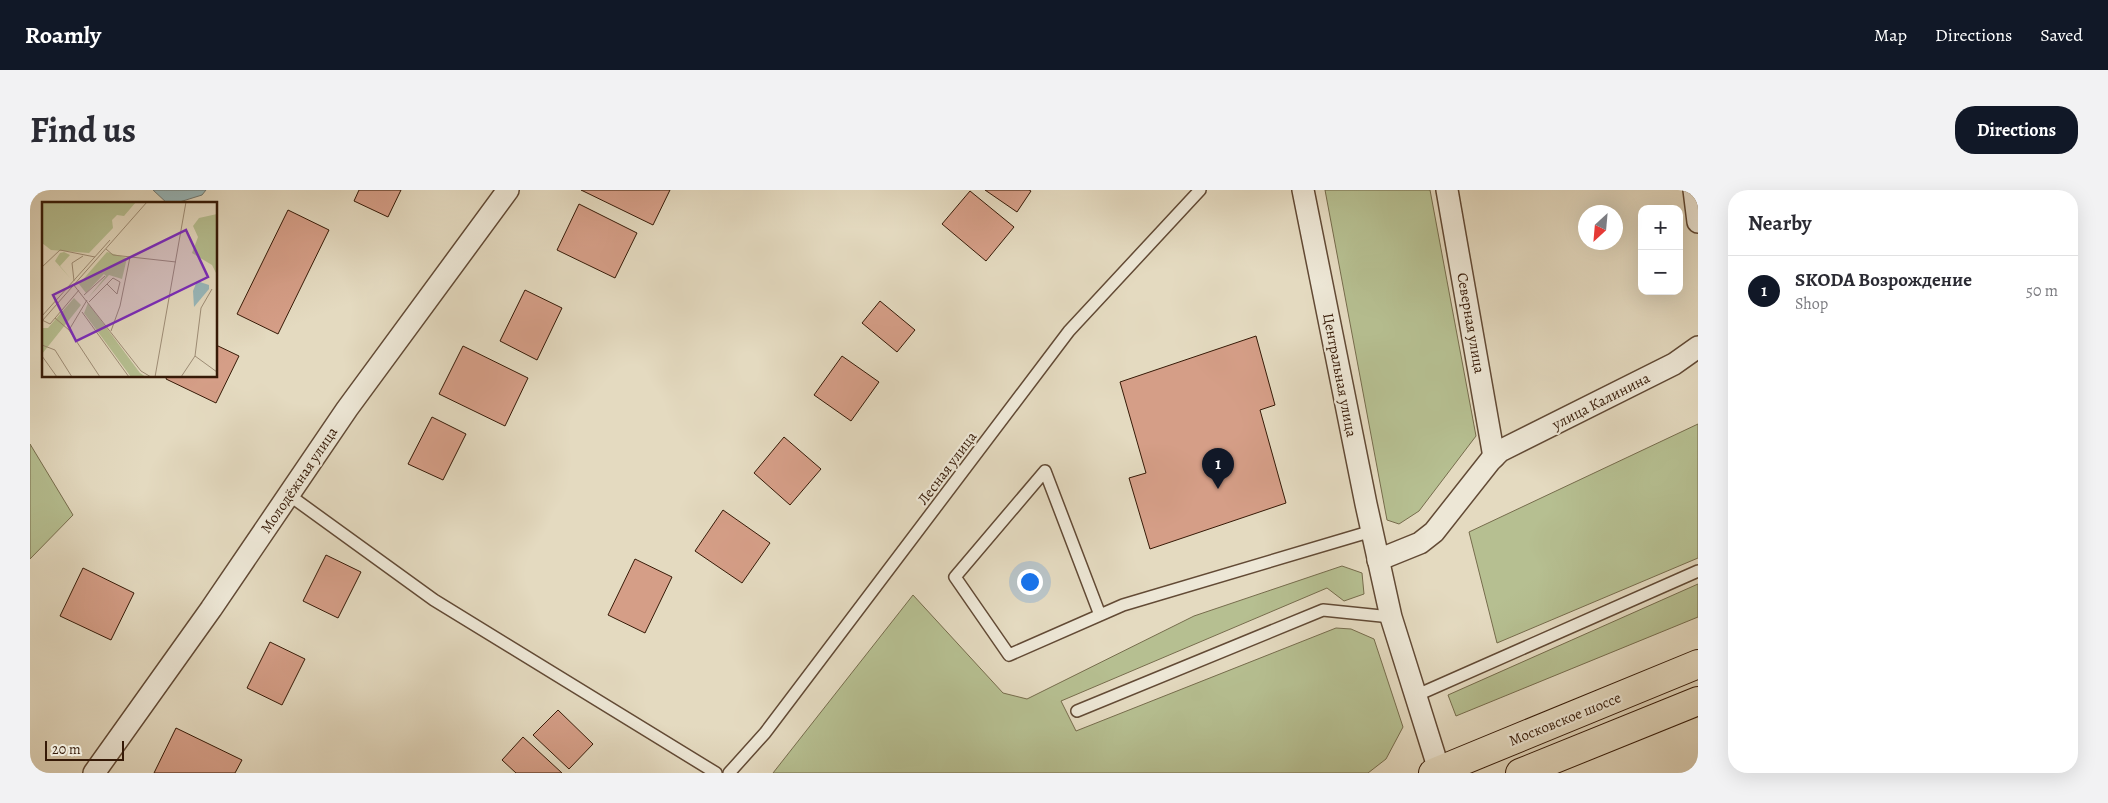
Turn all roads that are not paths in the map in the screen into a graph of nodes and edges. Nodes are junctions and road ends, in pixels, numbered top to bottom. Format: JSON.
{"nodes":[{"id":1,"x":508,"y":190,"type":"edge"},
{"id":2,"x":1200,"y":190,"type":"edge"},
{"id":3,"x":1303,"y":190,"type":"edge"},
{"id":4,"x":1447,"y":190,"type":"edge"},
{"id":5,"x":1694,"y":190,"type":"edge"},
{"id":6,"x":1698,"y":222,"type":"edge"},
{"id":7,"x":1698,"y":347,"type":"edge"},
{"id":8,"x":1497,"y":454,"type":"junction"},
{"id":9,"x":289,"y":495,"type":"junction"},
{"id":10,"x":1372,"y":531,"type":"junction"},
{"id":11,"x":1378,"y":560,"type":"junction"},
{"id":12,"x":1698,"y":571,"type":"edge"},
{"id":13,"x":1100,"y":615,"type":"junction"},
{"id":14,"x":1391,"y":618,"type":"junction"},
{"id":15,"x":1698,"y":664,"type":"edge"},
{"id":16,"x":1415,"y":696,"type":"junction"},
{"id":17,"x":1698,"y":701,"type":"edge"},
{"id":18,"x":1077,"y":710,"type":"dead end"},
{"id":19,"x":1437,"y":772,"type":"edge"},
{"id":20,"x":94,"y":773,"type":"edge"},
{"id":21,"x":716,"y":773,"type":"edge"},
{"id":22,"x":729,"y":773,"type":"edge"},
{"id":23,"x":1520,"y":773,"type":"edge"}],
"edges":[{"from":1,"to":9,"type":"street","name":"Молодёжная улица"},
{"from":2,"to":22,"type":"lane","name":"Лесная улица"},
{"from":3,"to":10,"type":"street","name":"Центральная улица"},
{"from":4,"to":8,"type":"street","name":"Северная улица"},
{"from":5,"to":6,"type":"street"},
{"from":7,"to":8,"type":"street","name":"улица Калинина"},
{"from":8,"to":11,"type":"street"},
{"from":9,"to":20,"type":"street","name":"Молодёжная улица"},
{"from":9,"to":21,"type":"lane"},
{"from":10,"to":11,"type":"street","name":"Центральная улица"},
{"from":10,"to":13,"type":"lane"},
{"from":11,"to":14,"type":"street","name":"Центральная улица"},
{"from":12,"to":16,"type":"lane"},
{"from":13,"to":13,"type":"lane"},
{"from":14,"to":16,"type":"street","name":"Центральная улица"},
{"from":14,"to":18,"type":"lane"},
{"from":15,"to":19,"type":"main road","name":"Московское шоссе"},
{"from":16,"to":19,"type":"street","name":"Центральная улица"},
{"from":17,"to":23,"type":"main road"}]}
